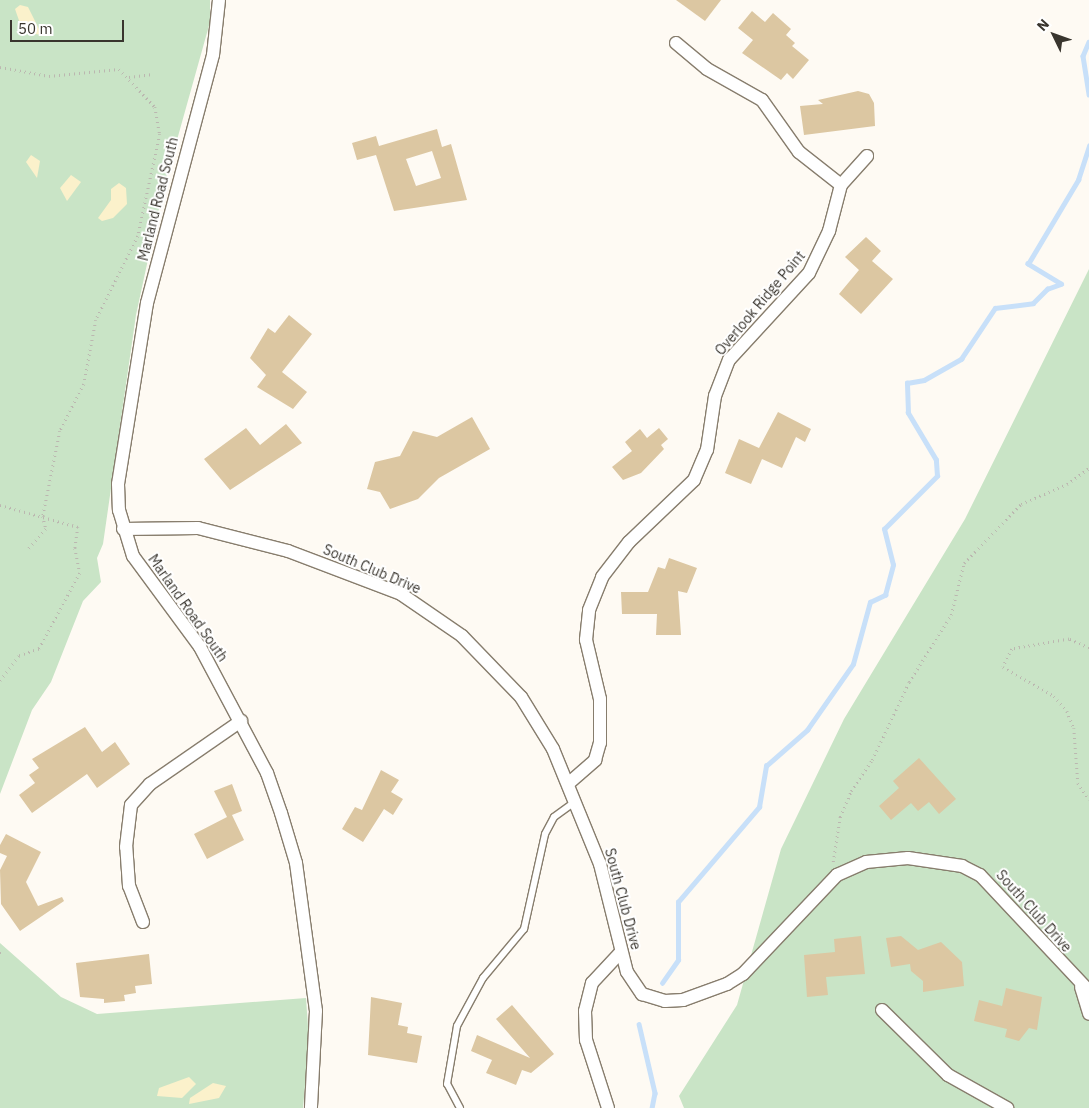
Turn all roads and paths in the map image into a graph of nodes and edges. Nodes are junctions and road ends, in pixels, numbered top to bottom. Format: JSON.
{"nodes":[{"id":1,"x":219,"y":0,"type":"edge"},
{"id":2,"x":676,"y":42,"type":"dead end"},
{"id":3,"x":0,"y":67,"type":"edge"},
{"id":4,"x":153,"y":74,"type":"dead end"},
{"id":5,"x":128,"y":76,"type":"junction"},
{"id":6,"x":867,"y":156,"type":"dead end"},
{"id":7,"x":841,"y":185,"type":"junction"},
{"id":8,"x":1089,"y":468,"type":"edge"},
{"id":9,"x":0,"y":506,"type":"edge"},
{"id":10,"x":43,"y":516,"type":"junction"},
{"id":11,"x":123,"y":529,"type":"junction"},
{"id":12,"x":27,"y":551,"type":"dead end"},
{"id":13,"x":1089,"y":648,"type":"edge"},
{"id":14,"x":0,"y":681,"type":"edge"},
{"id":15,"x":241,"y":720,"type":"junction"},
{"id":16,"x":569,"y":783,"type":"junction"},
{"id":17,"x":1089,"y":800,"type":"edge"},
{"id":18,"x":576,"y":802,"type":"junction"},
{"id":19,"x":837,"y":875,"type":"junction"},
{"id":20,"x":144,"y":922,"type":"dead end"},
{"id":21,"x":620,"y":953,"type":"junction"},
{"id":22,"x":1085,"y":989,"type":"edge"},
{"id":23,"x":882,"y":1010,"type":"dead end"},
{"id":24,"x":1089,"y":1014,"type":"edge"},
{"id":25,"x":311,"y":1108,"type":"edge"},
{"id":26,"x":460,"y":1108,"type":"edge"},
{"id":27,"x":608,"y":1108,"type":"edge"},
{"id":28,"x":1007,"y":1108,"type":"edge"}],
"edges":[{"from":1,"to":11,"type":"street","name":"Marland Road South"},
{"from":2,"to":7,"type":"street"},
{"from":3,"to":5,"type":"path"},
{"from":4,"to":5,"type":"path"},
{"from":5,"to":10,"type":"path"},
{"from":6,"to":7,"type":"street","name":"Overlook Ridge Point"},
{"from":7,"to":16,"type":"street","name":"Overlook Ridge Point"},
{"from":8,"to":19,"type":"path"},
{"from":9,"to":10,"type":"path"},
{"from":10,"to":12,"type":"path"},
{"from":10,"to":14,"type":"path"},
{"from":11,"to":15,"type":"street","name":"Marland Road South"},
{"from":11,"to":16,"type":"street","name":"South Club Drive"},
{"from":13,"to":17,"type":"path"},
{"from":15,"to":20,"type":"street"},
{"from":15,"to":25,"type":"street","name":"Marland Road South"},
{"from":16,"to":18,"type":"street","name":"South Club Drive"},
{"from":18,"to":21,"type":"street","name":"South Club Drive"},
{"from":18,"to":26,"type":"lane"},
{"from":19,"to":21,"type":"street","name":"South Club Drive"},
{"from":19,"to":22,"type":"street","name":"South Club Drive"},
{"from":21,"to":27,"type":"street"},
{"from":22,"to":24,"type":"street","name":"South Club Drive"},
{"from":23,"to":28,"type":"street"}]}
